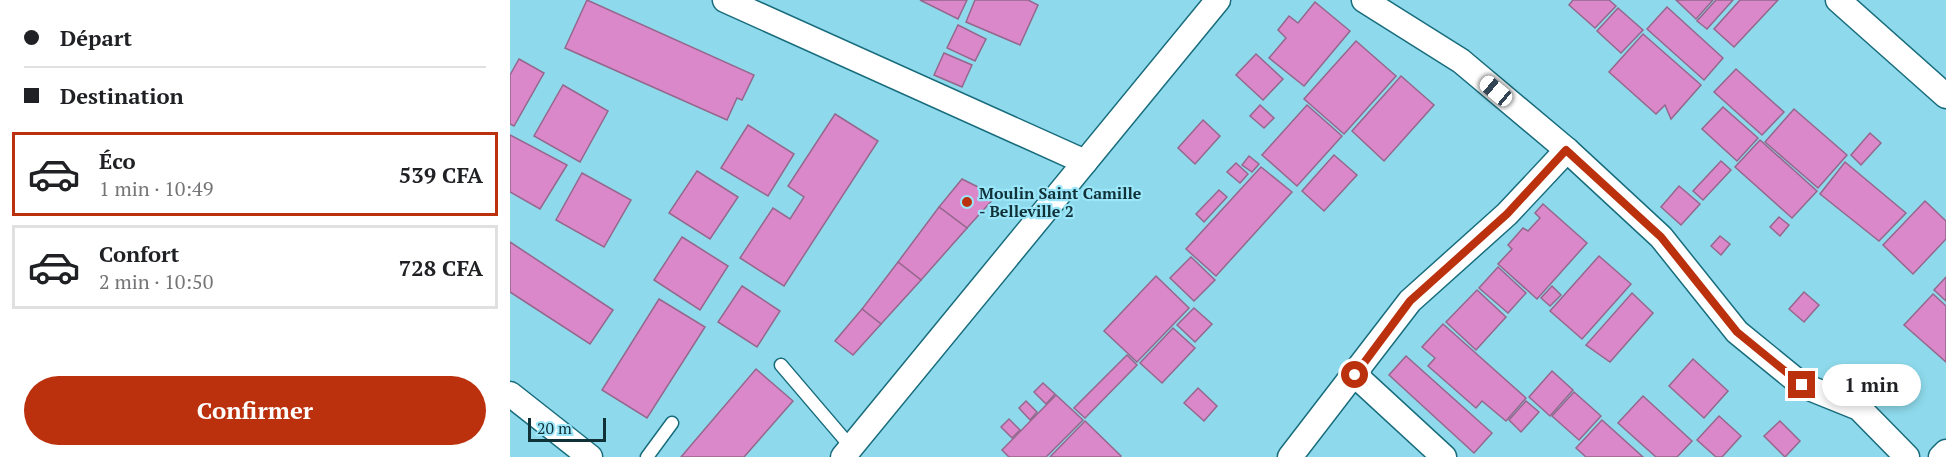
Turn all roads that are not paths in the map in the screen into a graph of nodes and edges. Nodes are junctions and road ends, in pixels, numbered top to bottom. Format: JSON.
{"nodes":[{"id":1,"x":725,"y":0,"type":"edge"},
{"id":2,"x":1218,"y":0,"type":"edge"},
{"id":3,"x":1364,"y":0,"type":"edge"},
{"id":4,"x":1838,"y":0,"type":"edge"},
{"id":5,"x":1946,"y":96,"type":"edge"},
{"id":6,"x":1566,"y":150,"type":"junction"},
{"id":7,"x":1085,"y":162,"type":"junction"},
{"id":8,"x":781,"y":365,"type":"dead end"},
{"id":9,"x":1355,"y":375,"type":"junction"},
{"id":10,"x":510,"y":394,"type":"edge"},
{"id":11,"x":672,"y":423,"type":"dead end"},
{"id":12,"x":847,"y":452,"type":"edge"},
{"id":13,"x":1946,"y":452,"type":"edge"},
{"id":14,"x":590,"y":457,"type":"edge"},
{"id":15,"x":647,"y":457,"type":"edge"},
{"id":16,"x":1290,"y":457,"type":"edge"},
{"id":17,"x":1444,"y":457,"type":"edge"},
{"id":18,"x":1907,"y":457,"type":"edge"},
{"id":19,"x":1941,"y":457,"type":"edge"}],
"edges":[{"from":1,"to":7,"type":"street"},
{"from":2,"to":7,"type":"street"},
{"from":3,"to":6,"type":"street"},
{"from":4,"to":5,"type":"street"},
{"from":6,"to":9,"type":"street"},
{"from":6,"to":18,"type":"street"},
{"from":7,"to":12,"type":"street"},
{"from":8,"to":12,"type":"lane"},
{"from":9,"to":16,"type":"street"},
{"from":9,"to":17,"type":"street"},
{"from":10,"to":14,"type":"street"},
{"from":11,"to":15,"type":"lane"},
{"from":13,"to":19,"type":"street"}]}
